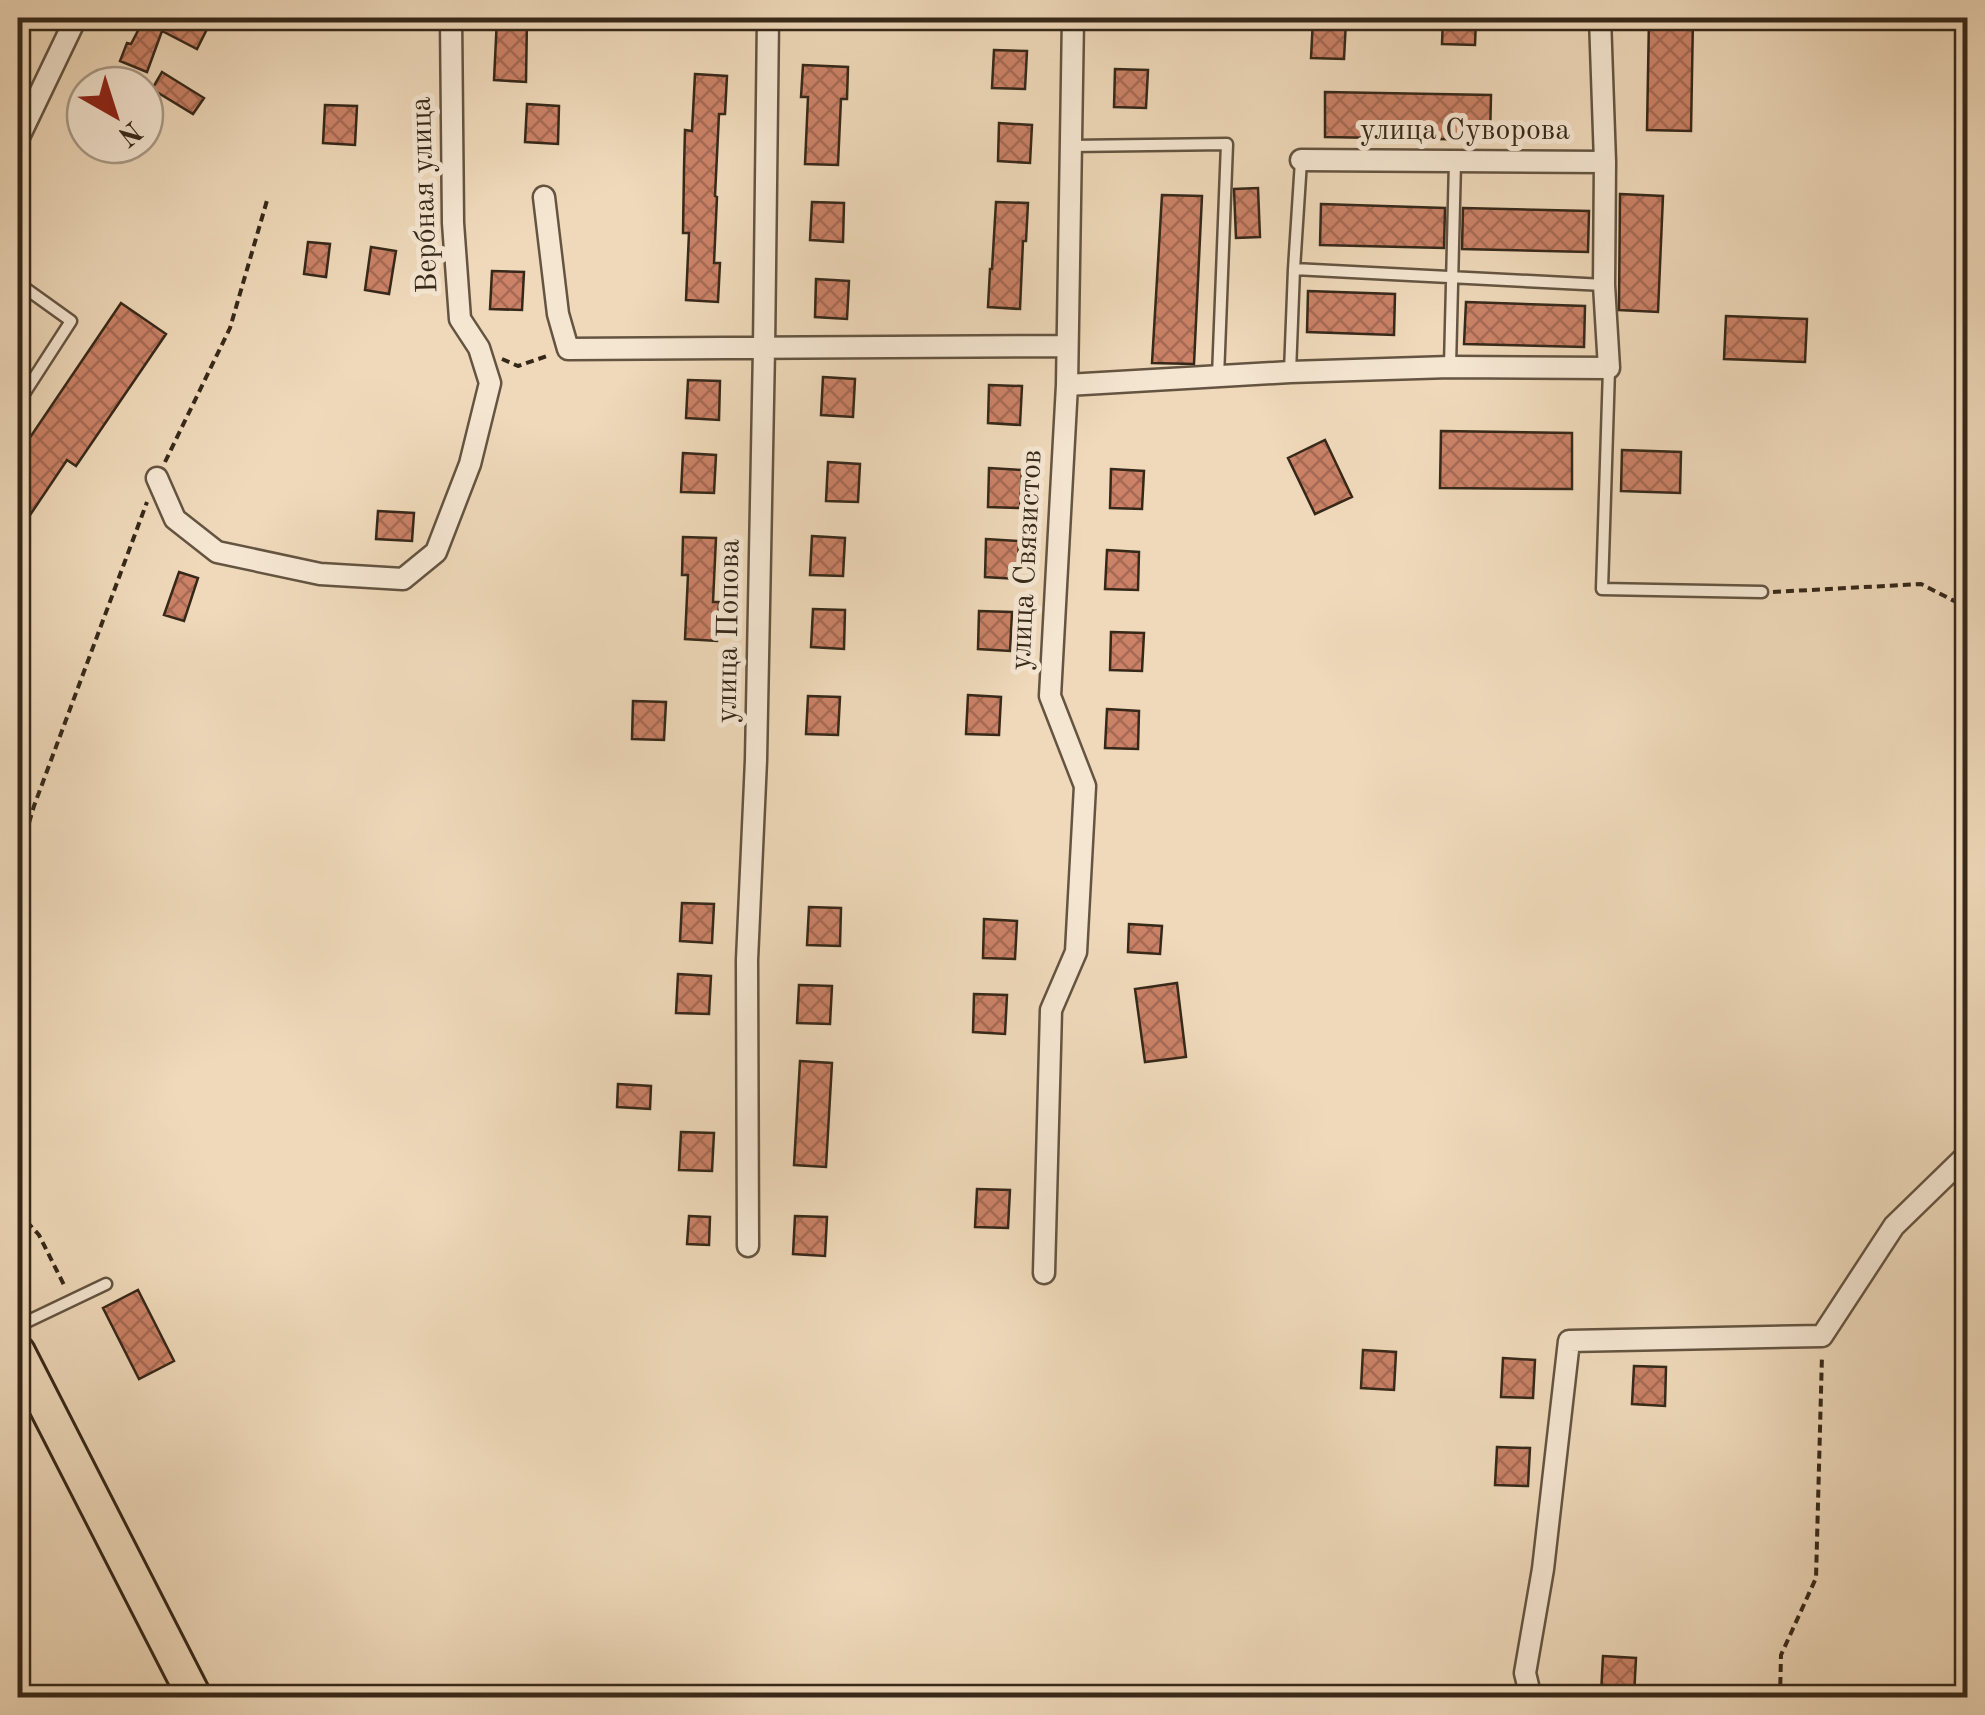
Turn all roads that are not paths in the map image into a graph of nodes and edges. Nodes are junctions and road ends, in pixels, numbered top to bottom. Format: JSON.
{"nodes":[{"id":1,"x":76,"y":18,"type":"edge"},
{"id":2,"x":452,"y":18,"type":"edge"},
{"id":3,"x":768,"y":18,"type":"edge"},
{"id":4,"x":1073,"y":18,"type":"edge"},
{"id":5,"x":1600,"y":18,"type":"edge"},
{"id":6,"x":19,"y":133,"type":"edge"},
{"id":7,"x":1071,"y":146,"type":"junction"},
{"id":8,"x":1301,"y":160,"type":"joint"},
{"id":9,"x":1455,"y":162,"type":"junction"},
{"id":10,"x":1604,"y":162,"type":"junction"},
{"id":11,"x":544,"y":196,"type":"dead end"},
{"id":12,"x":1294,"y":269,"type":"junction"},
{"id":13,"x":1453,"y":277,"type":"junction"},
{"id":14,"x":18,"y":283,"type":"edge"},
{"id":15,"x":1604,"y":286,"type":"junction"},
{"id":16,"x":1067,"y":346,"type":"junction"},
{"id":17,"x":764,"y":349,"type":"junction"},
{"id":18,"x":1450,"y":366,"type":"junction"},
{"id":19,"x":1610,"y":368,"type":"junction"},
{"id":20,"x":1290,"y":372,"type":"junction"},
{"id":21,"x":1218,"y":378,"type":"junction"},
{"id":22,"x":1067,"y":385,"type":"junction"},
{"id":23,"x":18,"y":403,"type":"edge"},
{"id":24,"x":157,"y":478,"type":"road end"},
{"id":25,"x":1762,"y":592,"type":"road end"},
{"id":26,"x":1968,"y":1154,"type":"edge"},
{"id":27,"x":748,"y":1246,"type":"dead end"},
{"id":28,"x":1044,"y":1273,"type":"dead end"},
{"id":29,"x":106,"y":1284,"type":"dead end"},
{"id":30,"x":18,"y":1326,"type":"edge"},
{"id":31,"x":18,"y":1352,"type":"edge"},
{"id":32,"x":195,"y":1698,"type":"edge"},
{"id":33,"x":1532,"y":1698,"type":"edge"}],
"edges":[{"from":1,"to":6,"type":"street"},
{"from":2,"to":24,"type":"street","name":"Вербная улица"},
{"from":3,"to":17,"type":"street","name":"улица Попова"},
{"from":4,"to":7,"type":"street","name":"улица Связистов"},
{"from":5,"to":10,"type":"street","name":"улица Суворова"},
{"from":7,"to":16,"type":"street","name":"улица Связистов"},
{"from":7,"to":21,"type":"lane"},
{"from":8,"to":9,"type":"street","name":"улица Суворова"},
{"from":8,"to":12,"type":"lane"},
{"from":9,"to":10,"type":"street","name":"улица Суворова"},
{"from":9,"to":13,"type":"lane"},
{"from":10,"to":15,"type":"street"},
{"from":11,"to":17,"type":"street"},
{"from":12,"to":13,"type":"lane"},
{"from":12,"to":20,"type":"lane"},
{"from":13,"to":15,"type":"lane"},
{"from":13,"to":18,"type":"lane"},
{"from":14,"to":23,"type":"lane"},
{"from":15,"to":19,"type":"street"},
{"from":16,"to":17,"type":"street"},
{"from":16,"to":22,"type":"street","name":"улица Связистов"},
{"from":17,"to":27,"type":"street","name":"улица Попова"},
{"from":18,"to":19,"type":"street"},
{"from":18,"to":20,"type":"street"},
{"from":19,"to":25,"type":"lane"},
{"from":20,"to":21,"type":"street"},
{"from":21,"to":22,"type":"street"},
{"from":22,"to":28,"type":"street","name":"улица Связистов"},
{"from":26,"to":33,"type":"street"},
{"from":29,"to":30,"type":"lane"},
{"from":31,"to":32,"type":"main road"}]}
